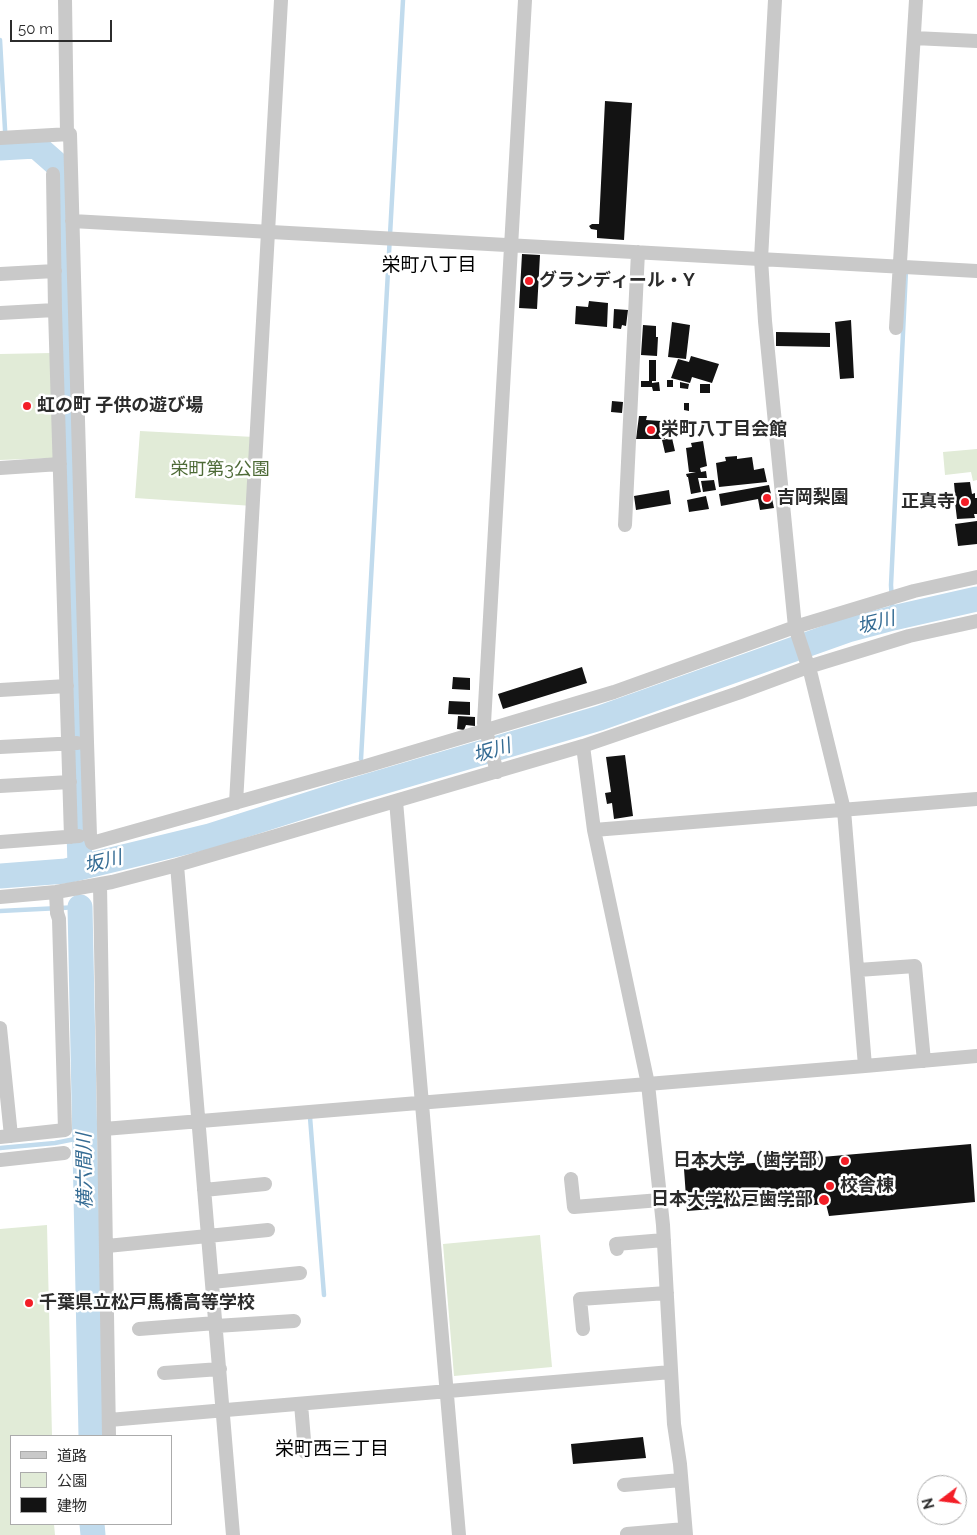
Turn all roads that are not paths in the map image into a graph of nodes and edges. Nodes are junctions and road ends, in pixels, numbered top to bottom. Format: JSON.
{"nodes":[{"id":1,"x":65,"y":0,"type":"edge"},
{"id":2,"x":281,"y":0,"type":"edge"},
{"id":3,"x":524,"y":0,"type":"edge"},
{"id":4,"x":775,"y":0,"type":"edge"},
{"id":5,"x":916,"y":0,"type":"edge"},
{"id":6,"x":914,"y":38,"type":"junction"},
{"id":7,"x":977,"y":41,"type":"edge"},
{"id":8,"x":67,"y":134,"type":"junction"},
{"id":9,"x":0,"y":138,"type":"edge"},
{"id":10,"x":53,"y":174,"type":"dead end"},
{"id":11,"x":72,"y":221,"type":"junction"},
{"id":12,"x":268,"y":232,"type":"junction"},
{"id":13,"x":510,"y":245,"type":"junction"},
{"id":14,"x":638,"y":252,"type":"junction"},
{"id":15,"x":760,"y":259,"type":"junction"},
{"id":16,"x":900,"y":267,"type":"junction"},
{"id":17,"x":55,"y":270,"type":"junction"},
{"id":18,"x":977,"y":270,"type":"edge"},
{"id":19,"x":0,"y":274,"type":"edge"},
{"id":20,"x":55,"y":310,"type":"junction"},
{"id":21,"x":0,"y":313,"type":"edge"},
{"id":22,"x":896,"y":328,"type":"dead end"},
{"id":23,"x":60,"y":464,"type":"junction"},
{"id":24,"x":0,"y":468,"type":"edge"},
{"id":25,"x":625,"y":525,"type":"dead end"},
{"id":26,"x":977,"y":577,"type":"edge"},
{"id":27,"x":977,"y":621,"type":"edge"},
{"id":28,"x":795,"y":630,"type":"junction"},
{"id":29,"x":807,"y":664,"type":"junction"},
{"id":30,"x":66,"y":686,"type":"junction"},
{"id":31,"x":0,"y":690,"type":"edge"},
{"id":32,"x":486,"y":733,"type":"junction"},
{"id":33,"x":87,"y":742,"type":"junction"},
{"id":34,"x":68,"y":743,"type":"junction"},
{"id":35,"x":583,"y":746,"type":"junction"},
{"id":36,"x":0,"y":747,"type":"edge"},
{"id":37,"x":496,"y":769,"type":"junction"},
{"id":38,"x":70,"y":782,"type":"junction"},
{"id":39,"x":0,"y":786,"type":"edge"},
{"id":40,"x":977,"y":799,"type":"edge"},
{"id":41,"x":396,"y":800,"type":"junction"},
{"id":42,"x":236,"y":803,"type":"junction"},
{"id":43,"x":844,"y":810,"type":"junction"},
{"id":44,"x":594,"y":830,"type":"junction"},
{"id":45,"x":88,"y":836,"type":"junction"},
{"id":46,"x":71,"y":837,"type":"junction"},
{"id":47,"x":0,"y":842,"type":"edge"},
{"id":48,"x":177,"y":865,"type":"junction"},
{"id":49,"x":96,"y":884,"type":"junction"},
{"id":50,"x":62,"y":891,"type":"junction"},
{"id":51,"x":0,"y":897,"type":"edge"},
{"id":52,"x":858,"y":970,"type":"junction"},
{"id":53,"x":0,"y":1028,"type":"edge"},
{"id":54,"x":977,"y":1056,"type":"edge"},
{"id":55,"x":924,"y":1061,"type":"junction"},
{"id":56,"x":865,"y":1066,"type":"junction"},
{"id":57,"x":648,"y":1084,"type":"junction"},
{"id":58,"x":422,"y":1101,"type":"junction"},
{"id":59,"x":198,"y":1121,"type":"junction"},
{"id":60,"x":104,"y":1129,"type":"junction"},
{"id":61,"x":6,"y":1136,"type":"edge"},
{"id":62,"x":64,"y":1153,"type":"dead end"},
{"id":63,"x":0,"y":1160,"type":"edge"},
{"id":64,"x":571,"y":1179,"type":"dead end"},
{"id":65,"x":265,"y":1184,"type":"dead end"},
{"id":66,"x":204,"y":1190,"type":"junction"},
{"id":67,"x":660,"y":1200,"type":"junction"},
{"id":68,"x":268,"y":1230,"type":"dead end"},
{"id":69,"x":208,"y":1237,"type":"junction"},
{"id":70,"x":664,"y":1240,"type":"junction"},
{"id":71,"x":107,"y":1246,"type":"junction"},
{"id":72,"x":617,"y":1249,"type":"dead end"},
{"id":73,"x":300,"y":1273,"type":"dead end"},
{"id":74,"x":212,"y":1282,"type":"junction"},
{"id":75,"x":667,"y":1293,"type":"junction"},
{"id":76,"x":294,"y":1320,"type":"dead end"},
{"id":77,"x":216,"y":1324,"type":"junction"},
{"id":78,"x":139,"y":1329,"type":"dead end"},
{"id":79,"x":583,"y":1329,"type":"dead end"},
{"id":80,"x":220,"y":1369,"type":"junction"},
{"id":81,"x":671,"y":1372,"type":"junction"},
{"id":82,"x":164,"y":1373,"type":"dead end"},
{"id":83,"x":446,"y":1391,"type":"junction"},
{"id":84,"x":301,"y":1404,"type":"junction"},
{"id":85,"x":223,"y":1411,"type":"junction"},
{"id":86,"x":109,"y":1420,"type":"junction"},
{"id":87,"x":110,"y":1435,"type":"edge"},
{"id":88,"x":305,"y":1452,"type":"dead end"},
{"id":89,"x":681,"y":1480,"type":"junction"},
{"id":90,"x":624,"y":1485,"type":"dead end"},
{"id":91,"x":686,"y":1532,"type":"edge"},
{"id":92,"x":627,"y":1534,"type":"edge"},
{"id":93,"x":233,"y":1535,"type":"edge"},
{"id":94,"x":459,"y":1535,"type":"edge"}],
"edges":[{"from":1,"to":8,"type":"street"},
{"from":2,"to":12,"type":"street"},
{"from":3,"to":13,"type":"street"},
{"from":4,"to":15,"type":"street"},
{"from":5,"to":6,"type":"street"},
{"from":6,"to":7,"type":"street"},
{"from":6,"to":16,"type":"street"},
{"from":8,"to":9,"type":"street"},
{"from":8,"to":11,"type":"street"},
{"from":10,"to":17,"type":"street"},
{"from":11,"to":12,"type":"street"},
{"from":11,"to":33,"type":"street"},
{"from":12,"to":13,"type":"street"},
{"from":12,"to":42,"type":"street"},
{"from":13,"to":14,"type":"street"},
{"from":13,"to":32,"type":"street"},
{"from":14,"to":15,"type":"street"},
{"from":14,"to":25,"type":"street"},
{"from":15,"to":16,"type":"street"},
{"from":15,"to":28,"type":"street"},
{"from":16,"to":18,"type":"street"},
{"from":16,"to":22,"type":"street"},
{"from":17,"to":19,"type":"street"},
{"from":17,"to":20,"type":"street"},
{"from":20,"to":21,"type":"street"},
{"from":20,"to":23,"type":"street"},
{"from":23,"to":24,"type":"street"},
{"from":23,"to":30,"type":"street"},
{"from":26,"to":28,"type":"street"},
{"from":27,"to":29,"type":"street"},
{"from":28,"to":29,"type":"street"},
{"from":28,"to":32,"type":"street"},
{"from":29,"to":35,"type":"street"},
{"from":29,"to":43,"type":"street"},
{"from":30,"to":31,"type":"street"},
{"from":30,"to":34,"type":"street"},
{"from":32,"to":37,"type":"street"},
{"from":32,"to":42,"type":"street"},
{"from":33,"to":34,"type":"street"},
{"from":33,"to":45,"type":"street"},
{"from":34,"to":36,"type":"street"},
{"from":34,"to":38,"type":"street"},
{"from":35,"to":37,"type":"street"},
{"from":35,"to":44,"type":"street"},
{"from":37,"to":41,"type":"street"},
{"from":38,"to":39,"type":"street"},
{"from":38,"to":46,"type":"street"},
{"from":40,"to":43,"type":"street"},
{"from":41,"to":48,"type":"street"},
{"from":41,"to":58,"type":"street"},
{"from":42,"to":45,"type":"street"},
{"from":43,"to":44,"type":"street"},
{"from":43,"to":52,"type":"street"},
{"from":44,"to":57,"type":"street"},
{"from":45,"to":46,"type":"street"},
{"from":46,"to":47,"type":"street"},
{"from":48,"to":49,"type":"street"},
{"from":48,"to":59,"type":"street"},
{"from":49,"to":50,"type":"street"},
{"from":49,"to":60,"type":"street"},
{"from":50,"to":51,"type":"street"},
{"from":50,"to":61,"type":"street"},
{"from":52,"to":55,"type":"street"},
{"from":52,"to":56,"type":"street"},
{"from":53,"to":61,"type":"street"},
{"from":54,"to":55,"type":"street"},
{"from":55,"to":56,"type":"street"},
{"from":56,"to":57,"type":"street"},
{"from":57,"to":58,"type":"street"},
{"from":57,"to":67,"type":"street"},
{"from":58,"to":59,"type":"street"},
{"from":58,"to":83,"type":"street"},
{"from":59,"to":60,"type":"street"},
{"from":59,"to":66,"type":"street"},
{"from":60,"to":71,"type":"street"},
{"from":62,"to":63,"type":"street"},
{"from":64,"to":67,"type":"street"},
{"from":65,"to":66,"type":"street"},
{"from":66,"to":69,"type":"street"},
{"from":67,"to":70,"type":"street"},
{"from":68,"to":69,"type":"street"},
{"from":69,"to":71,"type":"street"},
{"from":69,"to":74,"type":"street"},
{"from":70,"to":72,"type":"street"},
{"from":70,"to":75,"type":"street"},
{"from":71,"to":86,"type":"street"},
{"from":73,"to":74,"type":"street"},
{"from":74,"to":77,"type":"street"},
{"from":75,"to":79,"type":"street"},
{"from":75,"to":81,"type":"street"},
{"from":76,"to":77,"type":"street"},
{"from":77,"to":78,"type":"street"},
{"from":77,"to":80,"type":"street"},
{"from":80,"to":82,"type":"street"},
{"from":80,"to":85,"type":"street"},
{"from":81,"to":83,"type":"street"},
{"from":81,"to":89,"type":"street"},
{"from":83,"to":84,"type":"street"},
{"from":83,"to":94,"type":"street"},
{"from":84,"to":85,"type":"street"},
{"from":84,"to":88,"type":"street"},
{"from":85,"to":86,"type":"street"},
{"from":85,"to":93,"type":"street"},
{"from":86,"to":87,"type":"street"},
{"from":89,"to":90,"type":"street"},
{"from":89,"to":91,"type":"street"},
{"from":91,"to":92,"type":"street"}]}
